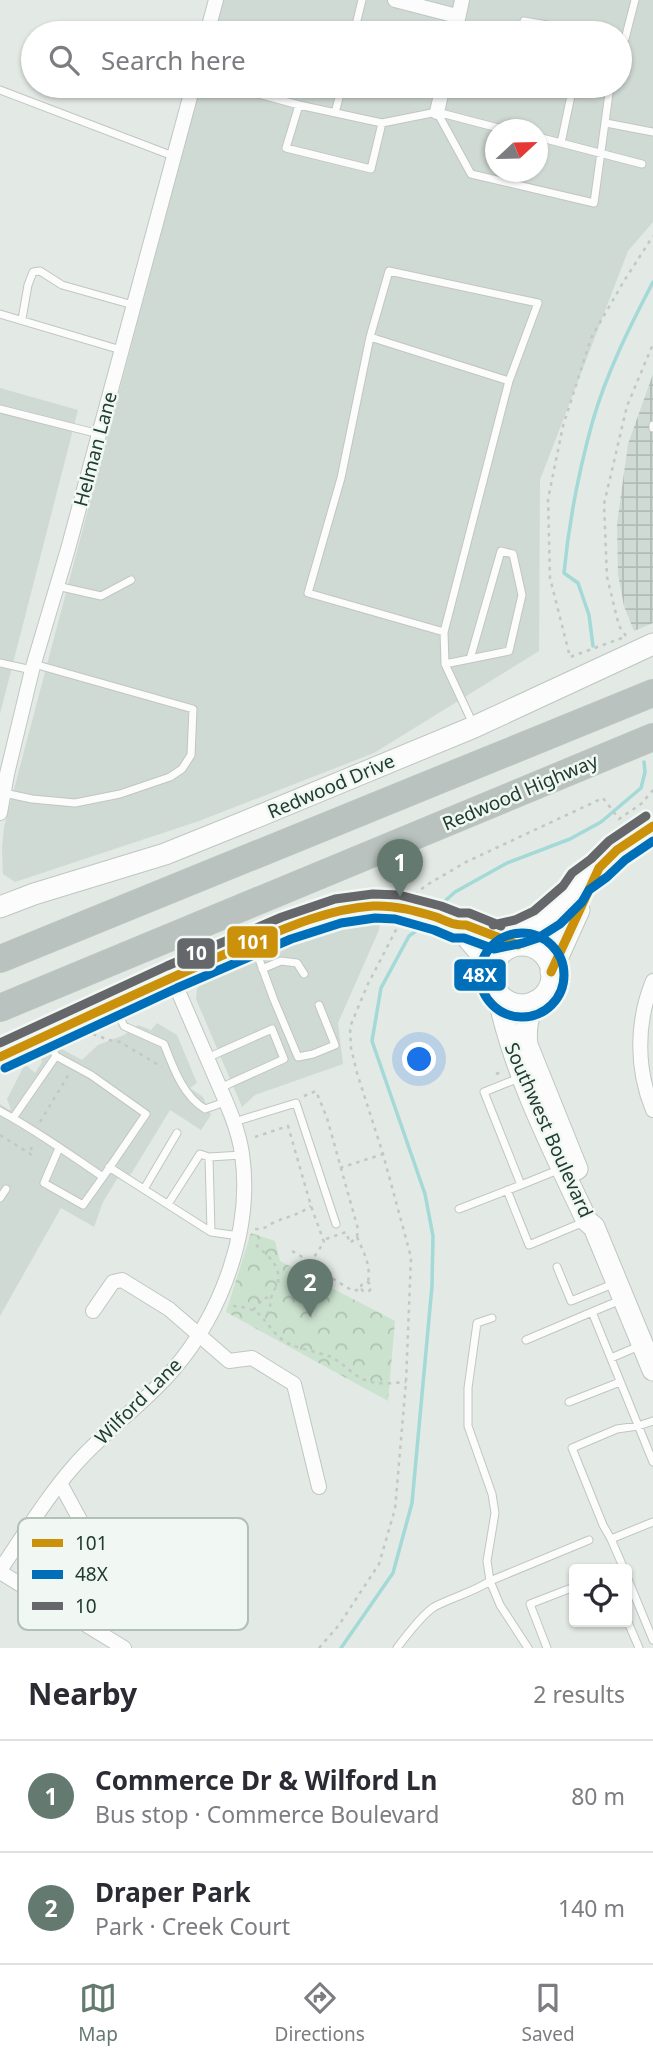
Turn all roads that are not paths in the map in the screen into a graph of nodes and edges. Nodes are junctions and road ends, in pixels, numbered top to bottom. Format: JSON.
{"nodes":[{"id":1,"x":216,"y":0,"type":"edge"},
{"id":2,"x":362,"y":0,"type":"edge"},
{"id":3,"x":395,"y":0,"type":"edge"},
{"id":4,"x":462,"y":0,"type":"edge"},
{"id":5,"x":635,"y":0,"type":"edge"},
{"id":6,"x":457,"y":16,"type":"junction"},
{"id":7,"x":210,"y":21,"type":"edge"},
{"id":8,"x":357,"y":21,"type":"edge"},
{"id":9,"x":456,"y":21,"type":"edge"},
{"id":10,"x":630,"y":21,"type":"edge"},
{"id":11,"x":0,"y":90,"type":"edge"},
{"id":12,"x":190,"y":98,"type":"edge"},
{"id":13,"x":273,"y":98,"type":"edge"},
{"id":14,"x":339,"y":98,"type":"edge"},
{"id":15,"x":440,"y":98,"type":"edge"},
{"id":16,"x":570,"y":98,"type":"edge"},
{"id":17,"x":609,"y":98,"type":"edge"},
{"id":18,"x":299,"y":105,"type":"junction"},
{"id":19,"x":437,"y":112,"type":"junction"},
{"id":20,"x":335,"y":113,"type":"junction"},
{"id":21,"x":383,"y":123,"type":"junction"},
{"id":22,"x":606,"y":123,"type":"junction"},
{"id":23,"x":485,"y":125,"type":"edge"},
{"id":24,"x":653,"y":132,"type":"edge"},
{"id":25,"x":548,"y":140,"type":"edge"},
{"id":26,"x":561,"y":143,"type":"junction"},
{"id":27,"x":601,"y":154,"type":"junction"},
{"id":28,"x":174,"y":157,"type":"junction"},
{"id":29,"x":642,"y":164,"type":"dead end"},
{"id":30,"x":134,"y":305,"type":"junction"},
{"id":31,"x":0,"y":314,"type":"edge"},
{"id":32,"x":22,"y":319,"type":"junction"},
{"id":33,"x":370,"y":337,"type":"junction"},
{"id":34,"x":122,"y":350,"type":"junction"},
{"id":35,"x":509,"y":382,"type":"junction"},
{"id":36,"x":0,"y":409,"type":"edge"},
{"id":37,"x":99,"y":435,"type":"junction"},
{"id":38,"x":131,"y":580,"type":"dead end"},
{"id":39,"x":57,"y":586,"type":"junction"},
{"id":40,"x":444,"y":632,"type":"junction"},
{"id":41,"x":653,"y":644,"type":"edge"},
{"id":42,"x":470,"y":659,"type":"junction"},
{"id":43,"x":0,"y":663,"type":"edge"},
{"id":44,"x":445,"y":664,"type":"junction"},
{"id":45,"x":33,"y":667,"type":"junction"},
{"id":46,"x":653,"y":693,"type":"edge"},
{"id":47,"x":474,"y":727,"type":"junction"},
{"id":48,"x":653,"y":737,"type":"edge"},
{"id":49,"x":4,"y":773,"type":"edge"},
{"id":50,"x":4,"y":793,"type":"junction"},
{"id":51,"x":0,"y":813,"type":"edge"},
{"id":52,"x":653,"y":826,"type":"edge"},
{"id":53,"x":599,"y":867,"type":"junction"},
{"id":54,"x":573,"y":894,"type":"junction"},
{"id":55,"x":134,"y":904,"type":"junction"},
{"id":56,"x":0,"y":907,"type":"edge"},
{"id":57,"x":433,"y":913,"type":"junction"},
{"id":58,"x":496,"y":937,"type":"junction"},
{"id":59,"x":253,"y":943,"type":"junction"},
{"id":60,"x":0,"y":946,"type":"edge"},
{"id":61,"x":524,"y":946,"type":"junction"},
{"id":62,"x":139,"y":951,"type":"junction"},
{"id":63,"x":0,"y":960,"type":"edge"},
{"id":64,"x":262,"y":969,"type":"junction"},
{"id":65,"x":551,"y":972,"type":"junction"},
{"id":66,"x":304,"y":974,"type":"dead end"},
{"id":67,"x":172,"y":977,"type":"junction"},
{"id":68,"x":494,"y":981,"type":"junction"},
{"id":69,"x":653,"y":981,"type":"edge"},
{"id":70,"x":536,"y":1001,"type":"junction"},
{"id":71,"x":114,"y":1004,"type":"junction"},
{"id":72,"x":319,"y":1005,"type":"dead end"},
{"id":73,"x":0,"y":1009,"type":"edge"},
{"id":74,"x":0,"y":1022,"type":"edge"},
{"id":75,"x":46,"y":1036,"type":"junction"},
{"id":76,"x":56,"y":1056,"type":"junction"},
{"id":77,"x":0,"y":1057,"type":"edge"},
{"id":78,"x":207,"y":1058,"type":"junction"},
{"id":79,"x":523,"y":1077,"type":"junction"},
{"id":80,"x":220,"y":1088,"type":"junction"},
{"id":81,"x":225,"y":1102,"type":"junction"},
{"id":82,"x":653,"y":1110,"type":"edge"},
{"id":83,"x":0,"y":1111,"type":"edge"},
{"id":84,"x":13,"y":1118,"type":"junction"},
{"id":85,"x":234,"y":1122,"type":"junction"},
{"id":86,"x":177,"y":1133,"type":"dead end"},
{"id":87,"x":59,"y":1147,"type":"junction"},
{"id":88,"x":242,"y":1154,"type":"junction"},
{"id":89,"x":209,"y":1157,"type":"junction"},
{"id":90,"x":109,"y":1167,"type":"junction"},
{"id":91,"x":562,"y":1168,"type":"junction"},
{"id":92,"x":103,"y":1177,"type":"junction"},
{"id":93,"x":521,"y":1185,"type":"junction"},
{"id":94,"x":6,"y":1189,"type":"dead end"},
{"id":95,"x":144,"y":1189,"type":"junction"},
{"id":96,"x":507,"y":1190,"type":"junction"},
{"id":97,"x":0,"y":1198,"type":"edge"},
{"id":98,"x":167,"y":1204,"type":"junction"},
{"id":99,"x":459,"y":1209,"type":"dead end"},
{"id":100,"x":336,"y":1224,"type":"dead end"},
{"id":101,"x":590,"y":1224,"type":"junction"},
{"id":102,"x":212,"y":1232,"type":"junction"},
{"id":103,"x":239,"y":1236,"type":"junction"},
{"id":104,"x":557,"y":1267,"type":"dead end"},
{"id":105,"x":621,"y":1290,"type":"junction"},
{"id":106,"x":93,"y":1311,"type":"dead end"},
{"id":107,"x":592,"y":1312,"type":"junction"},
{"id":108,"x":492,"y":1318,"type":"dead end"},
{"id":109,"x":199,"y":1337,"type":"junction"},
{"id":110,"x":526,"y":1339,"type":"dead end"},
{"id":111,"x":649,"y":1356,"type":"edge"},
{"id":112,"x":611,"y":1358,"type":"junction"},
{"id":113,"x":620,"y":1382,"type":"junction"},
{"id":114,"x":569,"y":1402,"type":"dead end"},
{"id":115,"x":653,"y":1421,"type":"edge"},
{"id":116,"x":638,"y":1426,"type":"junction"},
{"id":117,"x":653,"y":1462,"type":"edge"},
{"id":118,"x":60,"y":1483,"type":"junction"},
{"id":119,"x":318,"y":1487,"type":"dead end"},
{"id":120,"x":36,"y":1518,"type":"edge"},
{"id":121,"x":79,"y":1518,"type":"edge"},
{"id":122,"x":653,"y":1522,"type":"edge"},
{"id":123,"x":589,"y":1539,"type":"dead end"},
{"id":124,"x":611,"y":1539,"type":"junction"},
{"id":125,"x":18,"y":1545,"type":"edge"},
{"id":126,"x":622,"y":1564,"type":"edge"},
{"id":127,"x":0,"y":1571,"type":"edge"},
{"id":128,"x":490,"y":1581,"type":"junction"},
{"id":129,"x":18,"y":1582,"type":"edge"},
{"id":130,"x":569,"y":1589,"type":"edge"},
{"id":131,"x":632,"y":1589,"type":"edge"},
{"id":132,"x":630,"y":1627,"type":"edge"},
{"id":133,"x":95,"y":1630,"type":"edge"},
{"id":134,"x":653,"y":1640,"type":"edge"},
{"id":135,"x":124,"y":1648,"type":"edge"},
{"id":136,"x":397,"y":1648,"type":"edge"},
{"id":137,"x":528,"y":1648,"type":"edge"},
{"id":138,"x":547,"y":1648,"type":"edge"},
{"id":139,"x":639,"y":1648,"type":"edge"}],
"edges":[{"from":1,"to":7,"type":"street"},
{"from":2,"to":8,"type":"lane"},
{"from":3,"to":6,"type":"street"},
{"from":4,"to":6,"type":"street"},
{"from":5,"to":10,"type":"lane"},
{"from":6,"to":9,"type":"street"},
{"from":11,"to":28,"type":"lane"},
{"from":12,"to":28,"type":"street","name":"Helman Lane"},
{"from":13,"to":18,"type":"lane"},
{"from":14,"to":20,"type":"lane"},
{"from":15,"to":19,"type":"street"},
{"from":16,"to":26,"type":"lane"},
{"from":17,"to":22,"type":"lane"},
{"from":18,"to":20,"type":"lane"},
{"from":18,"to":21,"type":"lane"},
{"from":19,"to":21,"type":"lane"},
{"from":19,"to":23,"type":"lane"},
{"from":19,"to":27,"type":"lane"},
{"from":20,"to":21,"type":"lane"},
{"from":22,"to":24,"type":"lane"},
{"from":22,"to":27,"type":"lane"},
{"from":25,"to":26,"type":"lane"},
{"from":26,"to":27,"type":"lane"},
{"from":27,"to":29,"type":"lane"},
{"from":28,"to":30,"type":"street","name":"Helman Lane"},
{"from":30,"to":32,"type":"lane"},
{"from":30,"to":34,"type":"street","name":"Helman Lane"},
{"from":31,"to":32,"type":"lane"},
{"from":32,"to":34,"type":"lane"},
{"from":33,"to":35,"type":"lane"},
{"from":33,"to":35,"type":"lane"},
{"from":33,"to":40,"type":"lane"},
{"from":34,"to":37,"type":"street","name":"Helman Lane"},
{"from":35,"to":40,"type":"lane"},
{"from":36,"to":37,"type":"lane"},
{"from":37,"to":39,"type":"street","name":"Helman Lane"},
{"from":38,"to":39,"type":"lane"},
{"from":39,"to":45,"type":"street","name":"Helman Lane"},
{"from":40,"to":44,"type":"lane"},
{"from":41,"to":47,"type":"street","name":"Redwood Drive"},
{"from":42,"to":42,"type":"lane"},
{"from":42,"to":44,"type":"lane"},
{"from":43,"to":45,"type":"lane"},
{"from":44,"to":47,"type":"lane"},
{"from":45,"to":49,"type":"street","name":"Helman Lane"},
{"from":45,"to":50,"type":"lane"},
{"from":46,"to":55,"type":"highway"},
{"from":47,"to":56,"type":"street","name":"Redwood Drive"},
{"from":48,"to":62,"type":"highway","name":"Redwood Highway"},
{"from":49,"to":50,"type":"street","name":"Helman Lane"},
{"from":50,"to":51,"type":"street","name":"Helman Lane"},
{"from":52,"to":53,"type":"street"},
{"from":53,"to":54,"type":"street"},
{"from":53,"to":65,"type":"street"},
{"from":54,"to":58,"type":"street"},
{"from":54,"to":61,"type":"street"},
{"from":55,"to":60,"type":"highway"},
{"from":55,"to":63,"type":"highway"},
{"from":57,"to":58,"type":"street"},
{"from":57,"to":59,"type":"street"},
{"from":57,"to":68,"type":"street"},
{"from":58,"to":61,"type":"street"},
{"from":59,"to":64,"type":"lane"},
{"from":59,"to":67,"type":"street"},
{"from":61,"to":65,"type":"street"},
{"from":61,"to":68,"type":"street"},
{"from":62,"to":73,"type":"highway","name":"Redwood Highway"},
{"from":62,"to":74,"type":"highway"},
{"from":64,"to":66,"type":"lane"},
{"from":64,"to":72,"type":"lane"},
{"from":65,"to":70,"type":"street"},
{"from":67,"to":71,"type":"street"},
{"from":67,"to":78,"type":"street","name":"Wilford Lane"},
{"from":68,"to":70,"type":"street"},
{"from":68,"to":79,"type":"street","name":"Southwest Boulevard"},
{"from":69,"to":82,"type":"street"},
{"from":70,"to":101,"type":"street","name":"Southwest Boulevard"},
{"from":71,"to":75,"type":"street"},
{"from":71,"to":81,"type":"lane"},
{"from":75,"to":76,"type":"lane"},
{"from":75,"to":77,"type":"street"},
{"from":76,"to":84,"type":"lane"},
{"from":76,"to":90,"type":"lane"},
{"from":78,"to":80,"type":"street","name":"Wilford Lane"},
{"from":78,"to":80,"type":"lane"},
{"from":79,"to":91,"type":"street","name":"Southwest Boulevard"},
{"from":79,"to":93,"type":"lane"},
{"from":80,"to":81,"type":"street","name":"Wilford Lane"},
{"from":81,"to":85,"type":"street","name":"Wilford Lane"},
{"from":83,"to":84,"type":"lane"},
{"from":84,"to":87,"type":"lane"},
{"from":85,"to":88,"type":"street","name":"Wilford Lane"},
{"from":85,"to":100,"type":"lane"},
{"from":86,"to":95,"type":"lane"},
{"from":87,"to":92,"type":"lane"},
{"from":87,"to":92,"type":"lane"},
{"from":88,"to":89,"type":"lane"},
{"from":88,"to":103,"type":"street","name":"Wilford Lane"},
{"from":89,"to":98,"type":"lane"},
{"from":89,"to":102,"type":"lane"},
{"from":90,"to":92,"type":"lane"},
{"from":90,"to":95,"type":"lane"},
{"from":91,"to":93,"type":"lane"},
{"from":91,"to":101,"type":"street","name":"Southwest Boulevard"},
{"from":93,"to":96,"type":"lane"},
{"from":94,"to":97,"type":"lane"},
{"from":95,"to":98,"type":"lane"},
{"from":96,"to":99,"type":"lane"},
{"from":96,"to":101,"type":"lane"},
{"from":98,"to":102,"type":"lane"},
{"from":101,"to":105,"type":"street","name":"Southwest Boulevard"},
{"from":102,"to":103,"type":"lane"},
{"from":103,"to":109,"type":"street","name":"Wilford Lane"},
{"from":104,"to":105,"type":"lane"},
{"from":105,"to":107,"type":"lane"},
{"from":105,"to":111,"type":"street","name":"Southwest Boulevard"},
{"from":106,"to":109,"type":"street"},
{"from":107,"to":110,"type":"lane"},
{"from":107,"to":112,"type":"lane"},
{"from":108,"to":128,"type":"lane"},
{"from":109,"to":118,"type":"street","name":"Wilford Lane"},
{"from":109,"to":119,"type":"street"},
{"from":111,"to":112,"type":"lane"},
{"from":112,"to":113,"type":"lane"},
{"from":113,"to":114,"type":"lane"},
{"from":113,"to":116,"type":"lane"},
{"from":115,"to":116,"type":"lane"},
{"from":116,"to":117,"type":"lane"},
{"from":116,"to":124,"type":"lane"},
{"from":118,"to":120,"type":"street","name":"Wilford Lane"},
{"from":118,"to":121,"type":"street"},
{"from":122,"to":124,"type":"lane"},
{"from":123,"to":128,"type":"lane"},
{"from":124,"to":126,"type":"lane"},
{"from":125,"to":127,"type":"street","name":"Wilford Lane"},
{"from":127,"to":129,"type":"street"},
{"from":128,"to":136,"type":"lane"},
{"from":128,"to":137,"type":"lane"},
{"from":130,"to":138,"type":"lane"},
{"from":131,"to":134,"type":"lane"},
{"from":132,"to":139,"type":"lane"},
{"from":133,"to":135,"type":"street"}]}
